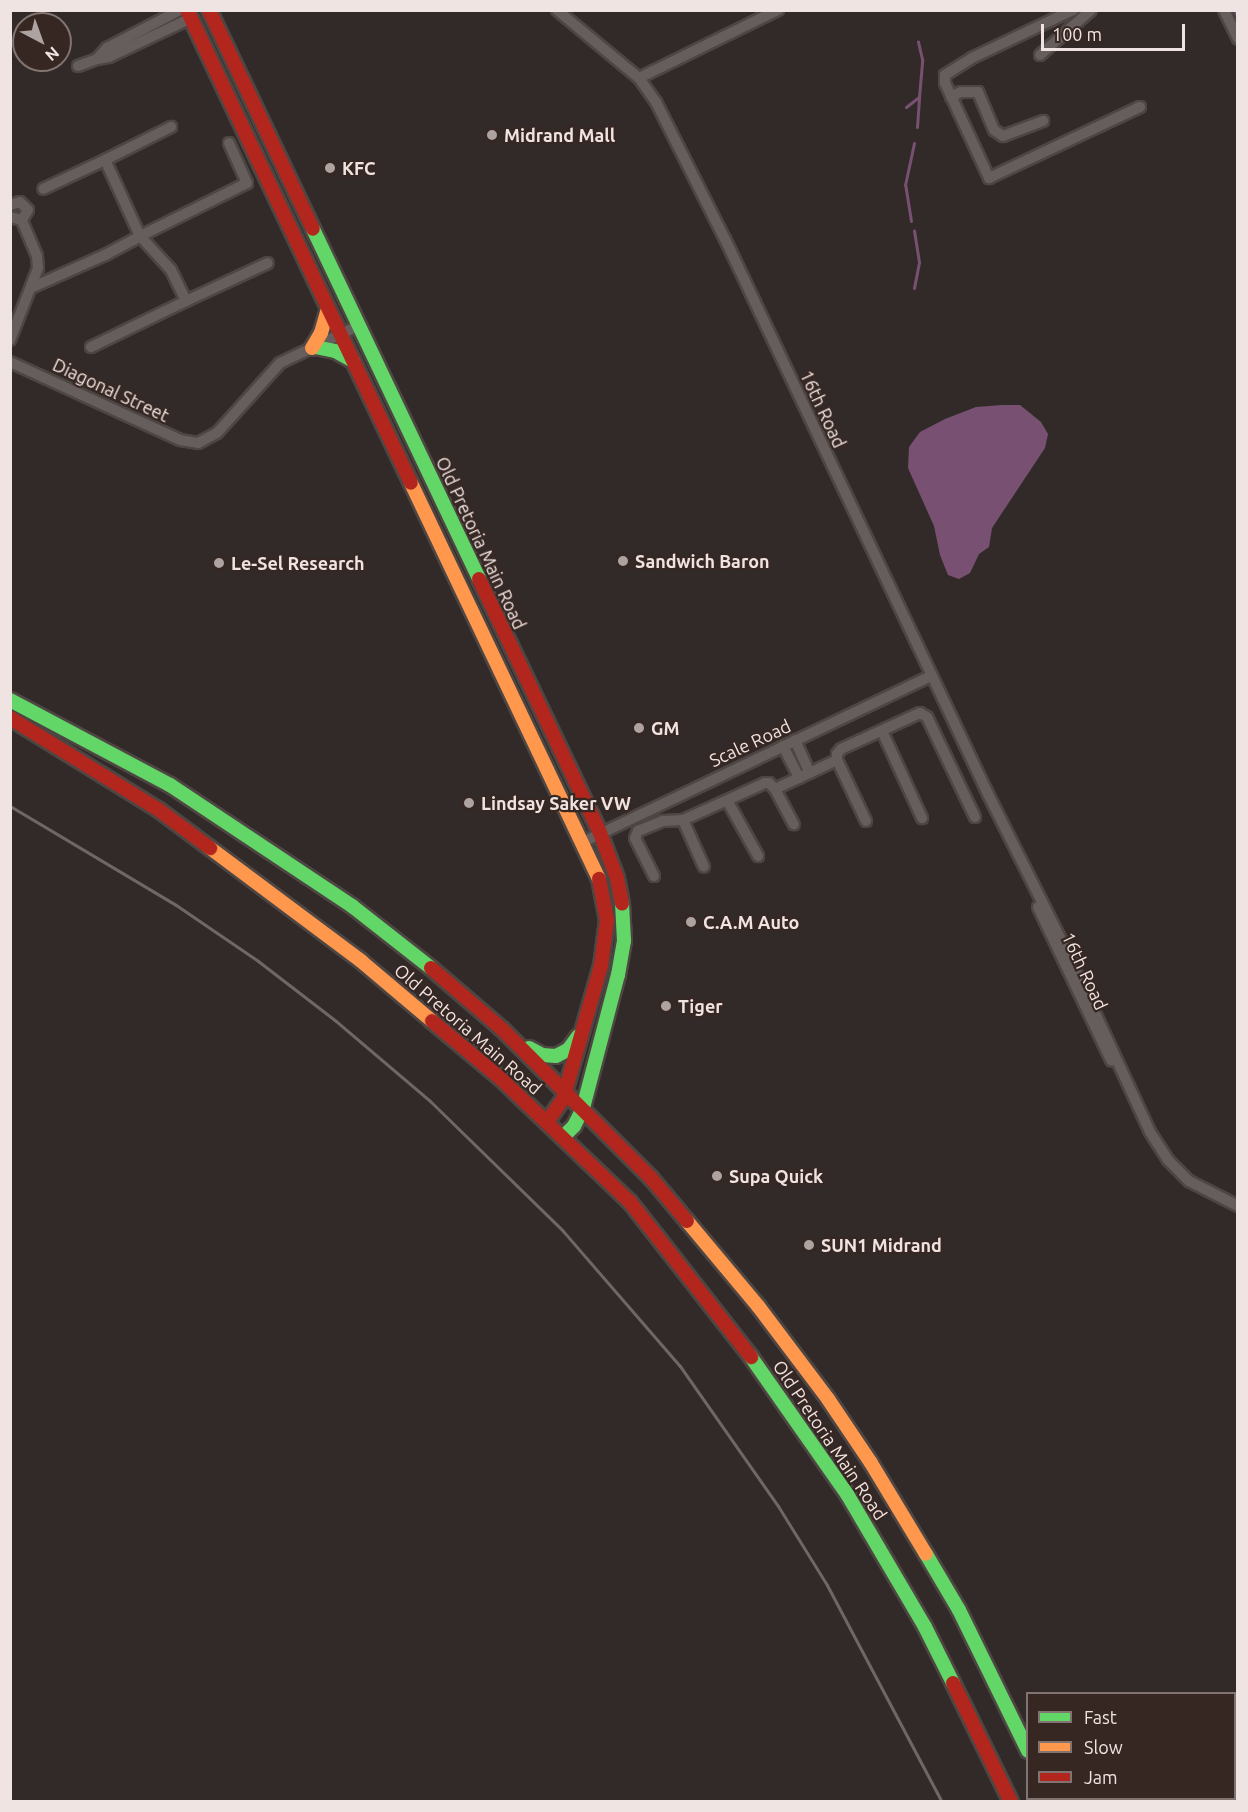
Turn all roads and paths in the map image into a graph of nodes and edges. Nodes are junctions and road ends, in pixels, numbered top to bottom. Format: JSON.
{"nodes":[{"id":1,"x":204,"y":10,"type":"edge"},
{"id":2,"x":209,"y":10,"type":"edge"},
{"id":3,"x":557,"y":10,"type":"edge"},
{"id":4,"x":777,"y":10,"type":"edge"},
{"id":5,"x":1073,"y":10,"type":"edge"},
{"id":6,"x":1091,"y":10,"type":"edge"},
{"id":7,"x":1224,"y":10,"type":"edge"},
{"id":8,"x":186,"y":13,"type":"edge"},
{"id":9,"x":1238,"y":39,"type":"edge"},
{"id":10,"x":1040,"y":55,"type":"dead end"},
{"id":11,"x":78,"y":66,"type":"dead end"},
{"id":12,"x":639,"y":78,"type":"junction"},
{"id":13,"x":951,"y":97,"type":"junction"},
{"id":14,"x":1140,"y":107,"type":"dead end"},
{"id":15,"x":1044,"y":121,"type":"dead end"},
{"id":16,"x":171,"y":127,"type":"dead end"},
{"id":17,"x":229,"y":143,"type":"dead end"},
{"id":18,"x":105,"y":160,"type":"junction"},
{"id":19,"x":43,"y":189,"type":"dead end"},
{"id":20,"x":11,"y":203,"type":"edge"},
{"id":21,"x":16,"y":219,"type":"edge"},
{"id":22,"x":140,"y":236,"type":"junction"},
{"id":23,"x":268,"y":263,"type":"dead end"},
{"id":24,"x":33,"y":286,"type":"junction"},
{"id":25,"x":186,"y":301,"type":"junction"},
{"id":26,"x":328,"y":309,"type":"junction"},
{"id":27,"x":360,"y":325,"type":"junction"},
{"id":28,"x":340,"y":333,"type":"junction"},
{"id":29,"x":10,"y":340,"type":"edge"},
{"id":30,"x":91,"y":347,"type":"dead end"},
{"id":31,"x":313,"y":347,"type":"junction"},
{"id":32,"x":353,"y":361,"type":"junction"},
{"id":33,"x":10,"y":362,"type":"edge"},
{"id":34,"x":931,"y":676,"type":"junction"},
{"id":35,"x":10,"y":700,"type":"edge"},
{"id":36,"x":10,"y":718,"type":"edge"},
{"id":37,"x":882,"y":731,"type":"junction"},
{"id":38,"x":795,"y":740,"type":"junction"},
{"id":39,"x":783,"y":746,"type":"junction"},
{"id":40,"x":837,"y":760,"type":"junction"},
{"id":41,"x":810,"y":773,"type":"junction"},
{"id":42,"x":799,"y":778,"type":"junction"},
{"id":43,"x":775,"y":789,"type":"junction"},
{"id":44,"x":728,"y":802,"type":"junction"},
{"id":45,"x":975,"y":817,"type":"dead end"},
{"id":46,"x":922,"y":818,"type":"dead end"},
{"id":47,"x":683,"y":820,"type":"junction"},
{"id":48,"x":866,"y":821,"type":"dead end"},
{"id":49,"x":794,"y":824,"type":"dead end"},
{"id":50,"x":600,"y":833,"type":"junction"},
{"id":51,"x":583,"y":842,"type":"junction"},
{"id":52,"x":758,"y":856,"type":"dead end"},
{"id":53,"x":704,"y":867,"type":"dead end"},
{"id":54,"x":654,"y":876,"type":"dead end"},
{"id":55,"x":587,"y":1019,"type":"junction"},
{"id":56,"x":502,"y":1029,"type":"junction"},
{"id":57,"x":566,"y":1090,"type":"junction"},
{"id":58,"x":583,"y":1108,"type":"junction"},
{"id":59,"x":547,"y":1122,"type":"junction"},
{"id":60,"x":563,"y":1137,"type":"junction"},
{"id":61,"x":1238,"y":1206,"type":"edge"},
{"id":62,"x":1026,"y":1747,"type":"edge"},
{"id":63,"x":1011,"y":1802,"type":"edge"}],
"edges":[{"from":1,"to":8,"type":"main road"},
{"from":2,"to":27,"type":"main road","name":"Old Pretoria Main Road"},
{"from":3,"to":12,"type":"street","name":"16th Road"},
{"from":4,"to":12,"type":"street"},
{"from":5,"to":13,"type":"street"},
{"from":6,"to":10,"type":"street"},
{"from":7,"to":9,"type":"street"},
{"from":8,"to":11,"type":"street"},
{"from":8,"to":26,"type":"main road","name":"Old Pretoria Main Road"},
{"from":12,"to":34,"type":"street","name":"16th Road"},
{"from":13,"to":14,"type":"street"},
{"from":13,"to":15,"type":"street"},
{"from":16,"to":18,"type":"street"},
{"from":17,"to":22,"type":"street"},
{"from":18,"to":19,"type":"street"},
{"from":18,"to":22,"type":"street"},
{"from":20,"to":21,"type":"street"},
{"from":21,"to":24,"type":"street"},
{"from":22,"to":24,"type":"street"},
{"from":22,"to":25,"type":"street"},
{"from":23,"to":25,"type":"street"},
{"from":24,"to":29,"type":"street"},
{"from":25,"to":30,"type":"street"},
{"from":26,"to":28,"type":"main road","name":"Old Pretoria Main Road"},
{"from":26,"to":31,"type":"main road"},
{"from":27,"to":28,"type":"street"},
{"from":27,"to":50,"type":"main road","name":"Old Pretoria Main Road"},
{"from":28,"to":31,"type":"street"},
{"from":28,"to":32,"type":"main road","name":"Old Pretoria Main Road"},
{"from":31,"to":32,"type":"main road"},
{"from":31,"to":33,"type":"street","name":"Diagonal Street"},
{"from":32,"to":51,"type":"main road","name":"Old Pretoria Main Road"},
{"from":34,"to":38,"type":"street","name":"Scale Road"},
{"from":34,"to":61,"type":"street","name":"16th Road"},
{"from":35,"to":56,"type":"main road","name":"Old Pretoria Main Road"},
{"from":36,"to":59,"type":"main road","name":"Old Pretoria Main Road"},
{"from":37,"to":40,"type":"street"},
{"from":37,"to":45,"type":"street"},
{"from":37,"to":46,"type":"street"},
{"from":38,"to":39,"type":"street","name":"Scale Road"},
{"from":38,"to":41,"type":"street"},
{"from":39,"to":42,"type":"street"},
{"from":39,"to":50,"type":"street","name":"Scale Road"},
{"from":40,"to":41,"type":"street"},
{"from":40,"to":48,"type":"street"},
{"from":41,"to":42,"type":"street"},
{"from":42,"to":43,"type":"street"},
{"from":43,"to":44,"type":"street"},
{"from":43,"to":49,"type":"street"},
{"from":44,"to":47,"type":"street"},
{"from":44,"to":52,"type":"street"},
{"from":47,"to":53,"type":"street"},
{"from":47,"to":54,"type":"street"},
{"from":50,"to":51,"type":"street","name":"Scale Road"},
{"from":50,"to":58,"type":"main road","name":"Old Pretoria Main Road"},
{"from":51,"to":55,"type":"main road","name":"Old Pretoria Main Road"},
{"from":55,"to":56,"type":"main road"},
{"from":55,"to":57,"type":"main road","name":"Old Pretoria Main Road"},
{"from":56,"to":57,"type":"main road","name":"Old Pretoria Main Road"},
{"from":57,"to":58,"type":"main road","name":"Old Pretoria Main Road"},
{"from":57,"to":59,"type":"main road","name":"Old Pretoria Main Road"},
{"from":58,"to":60,"type":"main road","name":"Old Pretoria Main Road"},
{"from":58,"to":62,"type":"main road","name":"Old Pretoria Main Road"},
{"from":59,"to":60,"type":"main road","name":"Old Pretoria Main Road"},
{"from":60,"to":63,"type":"main road","name":"Old Pretoria Main Road"}]}
